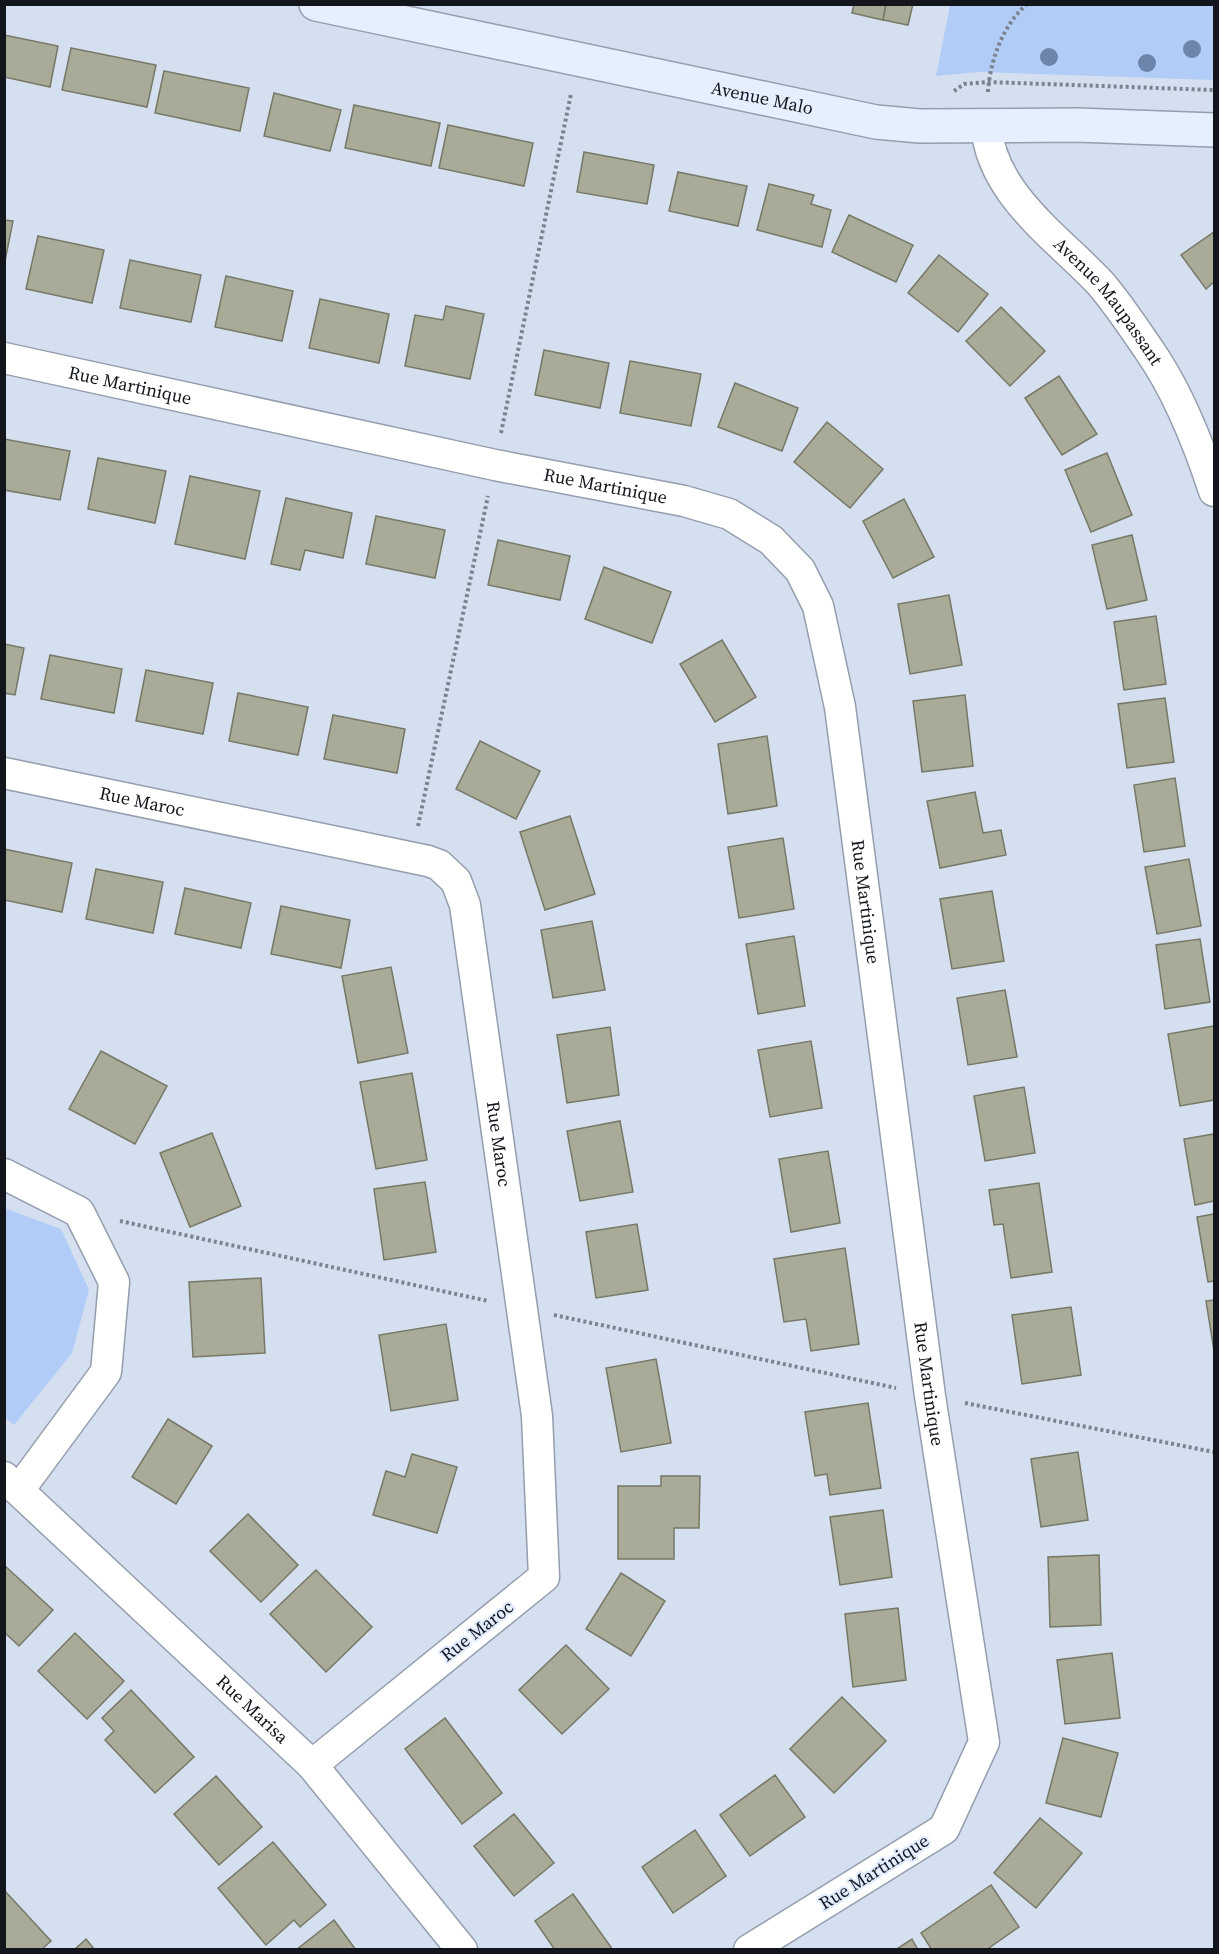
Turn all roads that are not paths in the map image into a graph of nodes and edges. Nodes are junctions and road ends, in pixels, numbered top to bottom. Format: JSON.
{"nodes":[{"id":1,"x":316,"y":4,"type":"edge"},
{"id":2,"x":986,"y":125,"type":"junction"},
{"id":3,"x":1215,"y":130,"type":"edge"},
{"id":4,"x":4,"y":358,"type":"edge"},
{"id":5,"x":1215,"y":491,"type":"edge"},
{"id":6,"x":4,"y":773,"type":"edge"},
{"id":7,"x":4,"y":1174,"type":"edge"},
{"id":8,"x":12,"y":1484,"type":"edge"},
{"id":9,"x":312,"y":1765,"type":"junction"},
{"id":10,"x":462,"y":1950,"type":"edge"},
{"id":11,"x":749,"y":1950,"type":"edge"}],
"edges":[{"from":1,"to":2,"type":"street","name":"Avenue Malo"},
{"from":2,"to":3,"type":"street","name":"Avenue Malo"},
{"from":2,"to":5,"type":"street","name":"Avenue Maupassant"},
{"from":4,"to":11,"type":"street","name":"Rue Martinique"},
{"from":6,"to":9,"type":"street","name":"Rue Maroc"},
{"from":7,"to":8,"type":"street","name":"Rue Marisa"},
{"from":8,"to":9,"type":"street","name":"Rue Marisa"},
{"from":9,"to":10,"type":"street","name":"Rue Marisa"}]}
